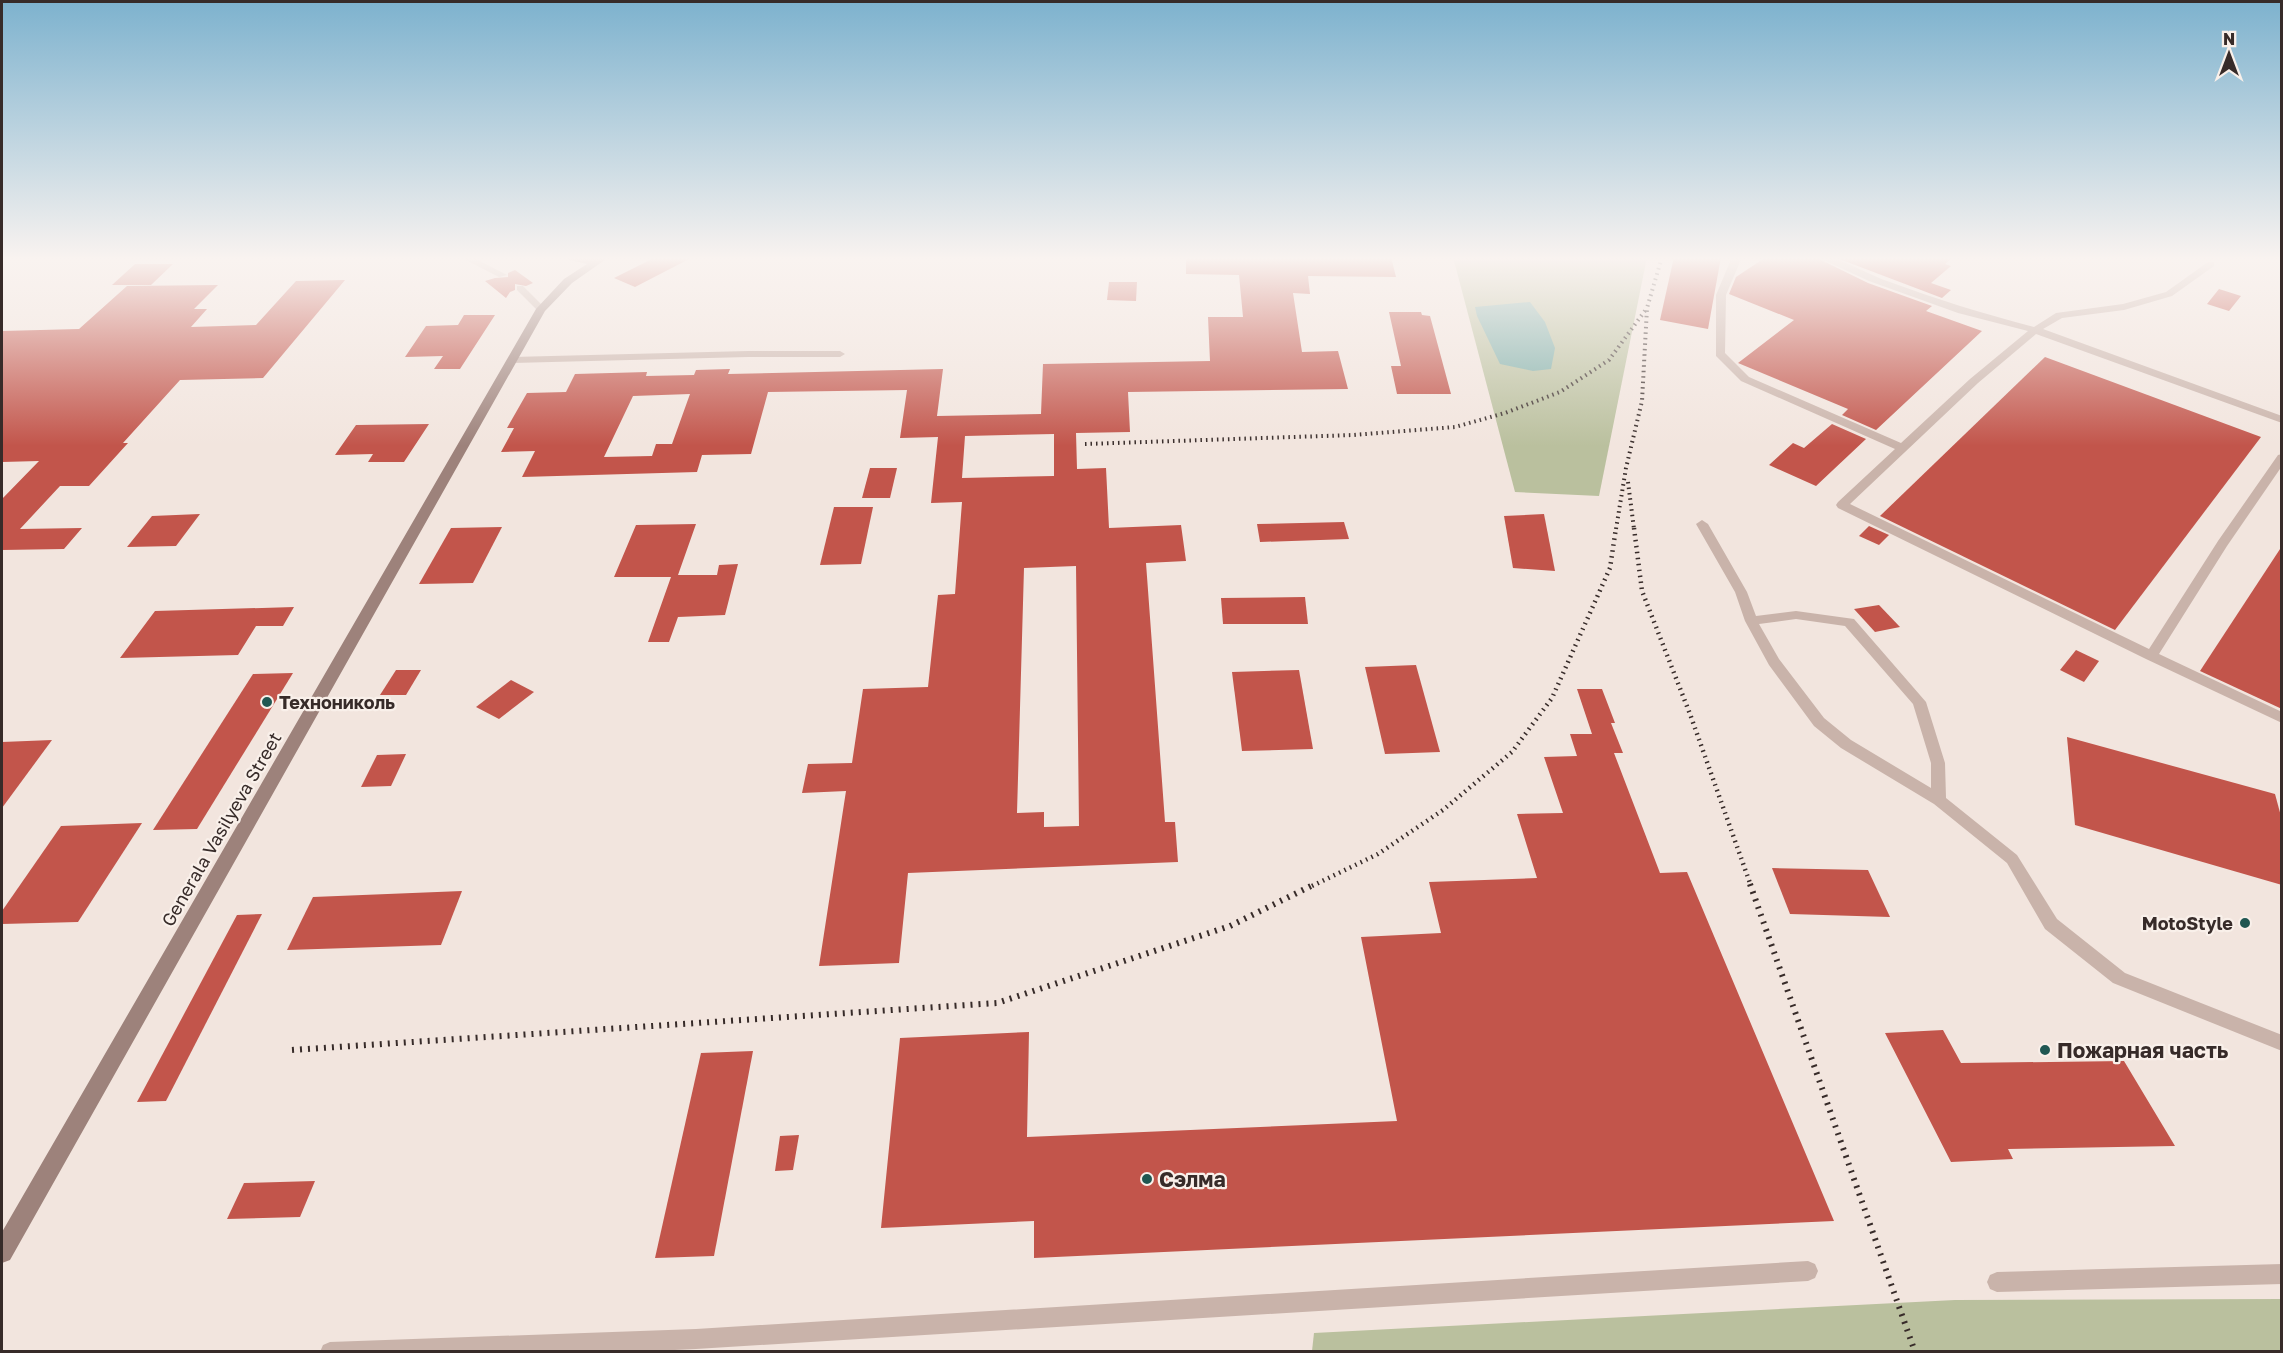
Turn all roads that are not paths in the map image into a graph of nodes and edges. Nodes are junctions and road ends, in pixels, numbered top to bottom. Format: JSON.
{"nodes":[{"id":1,"x":535,"y":320,"type":"edge"},
{"id":2,"x":1721,"y":320,"type":"edge"},
{"id":3,"x":1997,"y":320,"type":"edge"},
{"id":4,"x":2050,"y":320,"type":"edge"},
{"id":5,"x":2035,"y":330,"type":"junction"},
{"id":6,"x":840,"y":354,"type":"dead end"},
{"id":7,"x":512,"y":360,"type":"junction"},
{"id":8,"x":2282,"y":420,"type":"edge"},
{"id":9,"x":1903,"y":448,"type":"junction"},
{"id":10,"x":2282,"y":457,"type":"edge"},
{"id":11,"x":1702,"y":524,"type":"dead end"},
{"id":12,"x":1751,"y":621,"type":"junction"},
{"id":13,"x":2151,"y":656,"type":"junction"},
{"id":14,"x":2282,"y":718,"type":"edge"},
{"id":15,"x":1939,"y":800,"type":"junction"},
{"id":16,"x":2282,"y":1043,"type":"edge"},
{"id":17,"x":2,"y":1252,"type":"edge"},
{"id":18,"x":1808,"y":1271,"type":"dead end"},
{"id":19,"x":2282,"y":1275,"type":"edge"},
{"id":20,"x":1997,"y":1282,"type":"dead end"},
{"id":21,"x":694,"y":1345,"type":"edge"},
{"id":22,"x":330,"y":1352,"type":"edge"}],
"edges":[{"from":1,"to":7,"type":"main road","name":"Generala Vasilyeva Street"},
{"from":2,"to":9,"type":"lane"},
{"from":3,"to":5,"type":"lane"},
{"from":4,"to":5,"type":"lane"},
{"from":5,"to":8,"type":"lane"},
{"from":5,"to":9,"type":"lane"},
{"from":6,"to":7,"type":"lane"},
{"from":7,"to":17,"type":"main road","name":"Generala Vasilyeva Street"},
{"from":9,"to":13,"type":"lane"},
{"from":10,"to":13,"type":"lane"},
{"from":11,"to":12,"type":"lane"},
{"from":12,"to":15,"type":"lane"},
{"from":12,"to":15,"type":"lane"},
{"from":13,"to":14,"type":"lane"},
{"from":15,"to":16,"type":"lane"},
{"from":18,"to":21,"type":"lane"},
{"from":19,"to":20,"type":"lane"},
{"from":21,"to":22,"type":"lane"}]}
